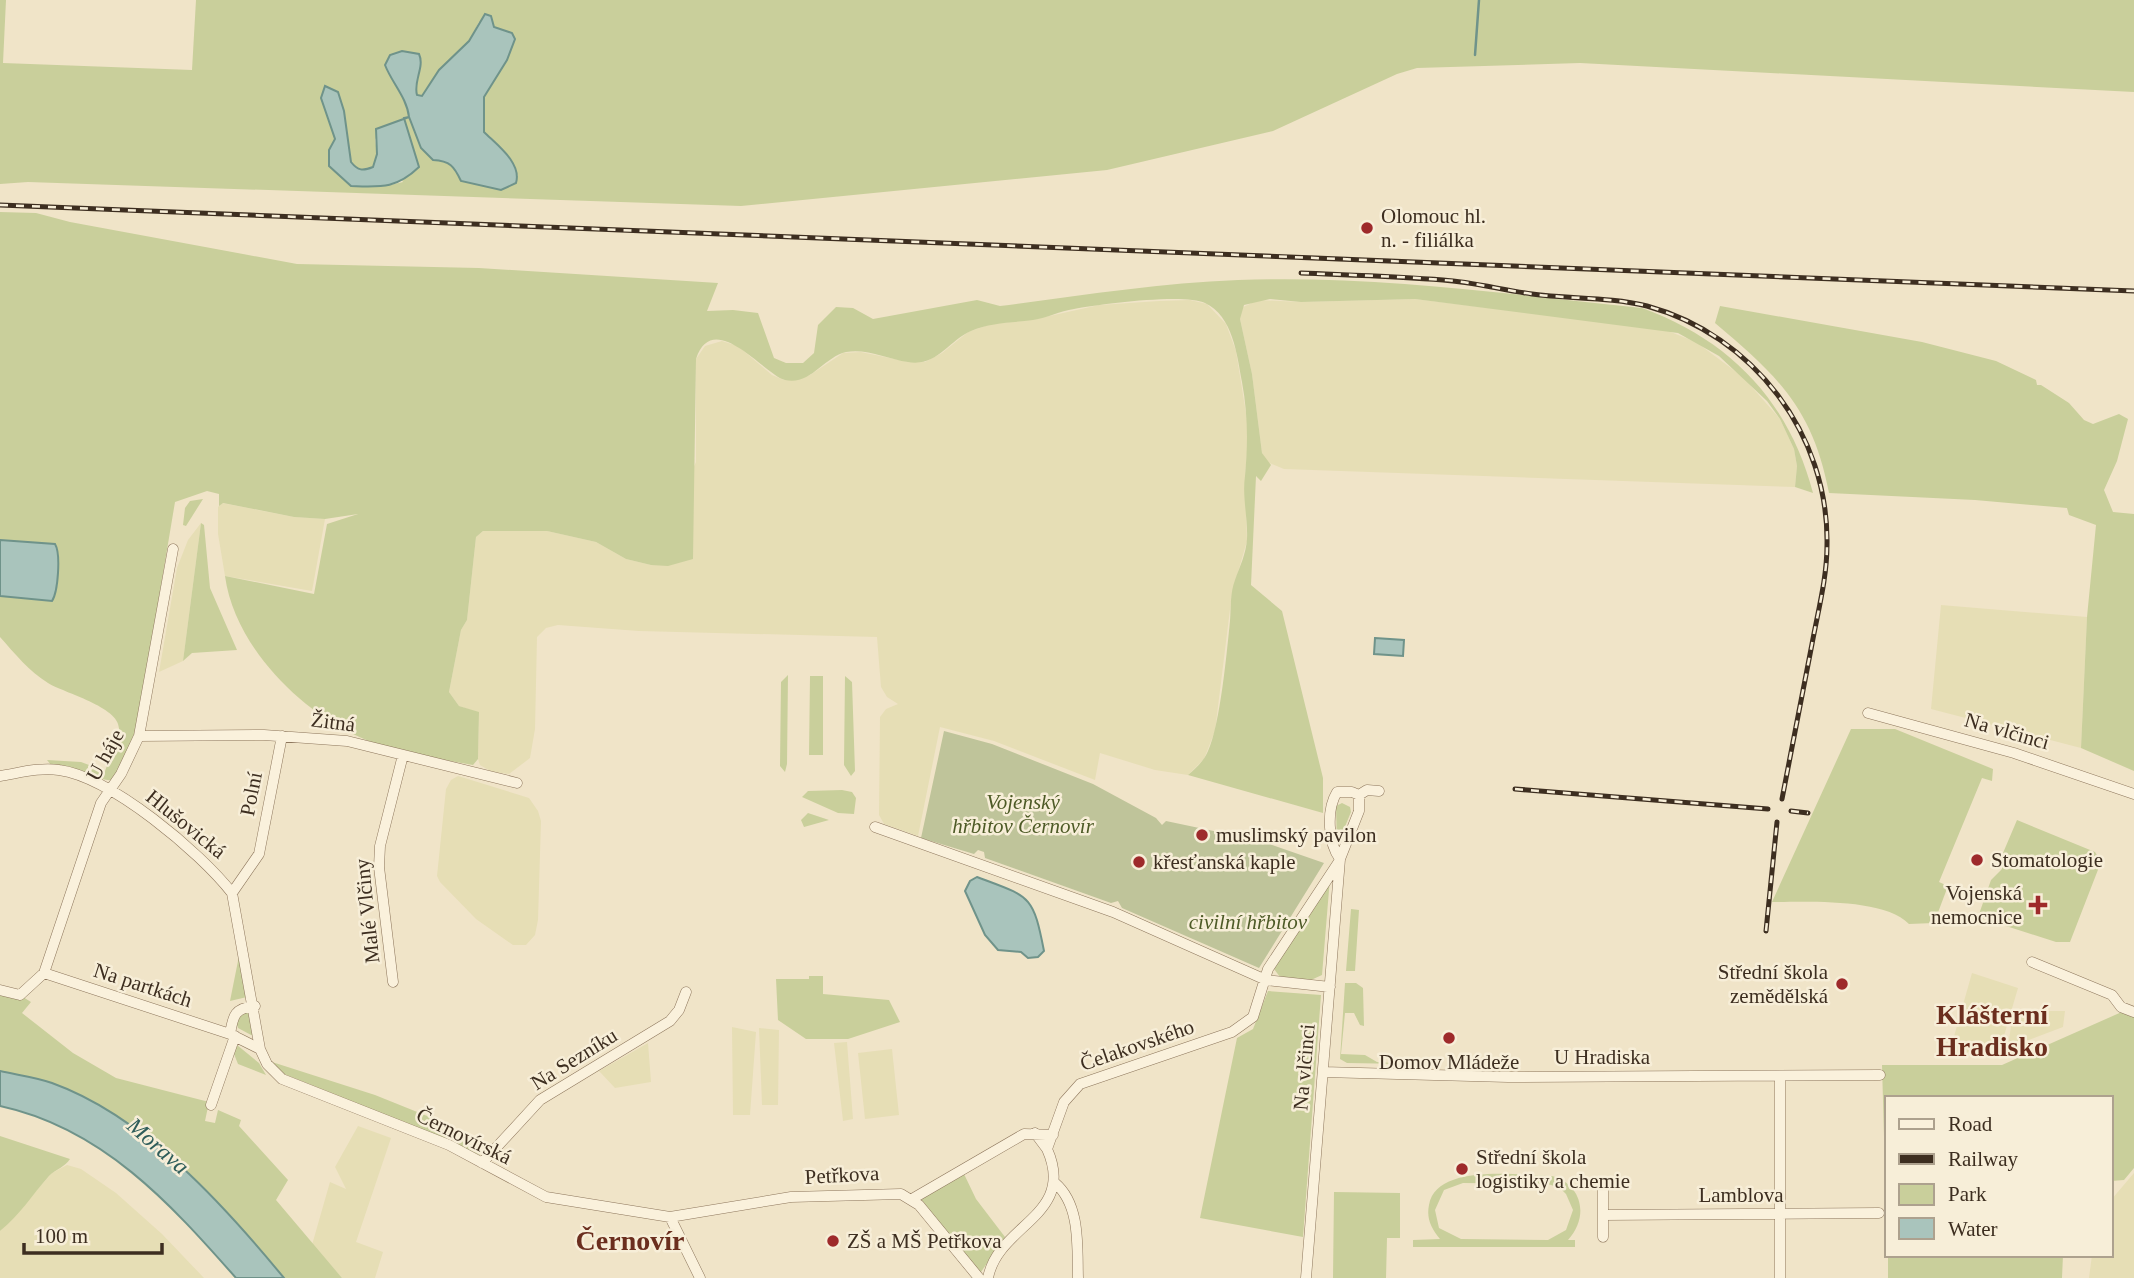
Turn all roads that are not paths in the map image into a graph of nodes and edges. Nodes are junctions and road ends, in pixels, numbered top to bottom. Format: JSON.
{"nodes":[{"id":1,"x":173,"y":549,"type":"dead end"},
{"id":2,"x":1868,"y":713,"type":"dead end"},
{"id":3,"x":139,"y":736,"type":"junction"},
{"id":4,"x":282,"y":736,"type":"junction"},
{"id":5,"x":403,"y":755,"type":"junction"},
{"id":6,"x":0,"y":776,"type":"edge"},
{"id":7,"x":517,"y":783,"type":"dead end"},
{"id":8,"x":110,"y":789,"type":"junction"},
{"id":9,"x":1379,"y":791,"type":"dead end"},
{"id":10,"x":2134,"y":794,"type":"edge"},
{"id":11,"x":1359,"y":795,"type":"junction"},
{"id":12,"x":874,"y":827,"type":"dead end"},
{"id":13,"x":1340,"y":859,"type":"junction"},
{"id":14,"x":232,"y":893,"type":"junction"},
{"id":15,"x":2032,"y":962,"type":"dead end"},
{"id":16,"x":44,"y":973,"type":"junction"},
{"id":17,"x":1266,"y":980,"type":"junction"},
{"id":18,"x":393,"y":982,"type":"dead end"},
{"id":19,"x":1330,"y":986,"type":"junction"},
{"id":20,"x":0,"y":990,"type":"edge"},
{"id":21,"x":686,"y":992,"type":"dead end"},
{"id":22,"x":255,"y":1006,"type":"junction"},
{"id":23,"x":2134,"y":1012,"type":"edge"},
{"id":24,"x":233,"y":1035,"type":"junction"},
{"id":25,"x":260,"y":1049,"type":"junction"},
{"id":26,"x":1323,"y":1072,"type":"junction"},
{"id":27,"x":1880,"y":1075,"type":"dead end"},
{"id":28,"x":1780,"y":1077,"type":"junction"},
{"id":29,"x":211,"y":1105,"type":"dead end"},
{"id":30,"x":1035,"y":1133,"type":"junction"},
{"id":31,"x":1053,"y":1135,"type":"junction"},
{"id":32,"x":1048,"y":1149,"type":"junction"},
{"id":33,"x":482,"y":1163,"type":"junction"},
{"id":34,"x":1055,"y":1183,"type":"junction"},
{"id":35,"x":1602,"y":1186,"type":"dead end"},
{"id":36,"x":912,"y":1199,"type":"junction"},
{"id":37,"x":1879,"y":1213,"type":"dead end"},
{"id":38,"x":1780,"y":1214,"type":"junction"},
{"id":39,"x":1603,"y":1215,"type":"junction"},
{"id":40,"x":670,"y":1217,"type":"junction"},
{"id":41,"x":1603,"y":1237,"type":"dead end"},
{"id":42,"x":700,"y":1278,"type":"edge"},
{"id":43,"x":979,"y":1278,"type":"edge"},
{"id":44,"x":988,"y":1278,"type":"edge"},
{"id":45,"x":1078,"y":1278,"type":"edge"},
{"id":46,"x":1306,"y":1278,"type":"edge"},
{"id":47,"x":1780,"y":1278,"type":"edge"}],
"edges":[{"from":1,"to":3,"type":"street","name":"U háje"},
{"from":2,"to":10,"type":"street","name":"Na vlčinci"},
{"from":3,"to":4,"type":"street","name":"Žitná"},
{"from":3,"to":8,"type":"street","name":"U háje"},
{"from":4,"to":5,"type":"street","name":"Žitná"},
{"from":4,"to":14,"type":"street","name":"Polní"},
{"from":5,"to":7,"type":"street","name":"Žitná"},
{"from":5,"to":18,"type":"street","name":"Malé Vlčiny"},
{"from":6,"to":8,"type":"street","name":"Hlušovická"},
{"from":8,"to":14,"type":"street","name":"Hlušovická"},
{"from":8,"to":16,"type":"street","name":"U háje"},
{"from":9,"to":11,"type":"street"},
{"from":11,"to":13,"type":"street","name":"Na vlčinci"},
{"from":11,"to":13,"type":"street","name":"Na vlčinci"},
{"from":12,"to":17,"type":"street"},
{"from":13,"to":17,"type":"street","name":"Čelakovského"},
{"from":13,"to":19,"type":"street","name":"Na vlčinci"},
{"from":14,"to":22,"type":"street","name":"Hlušovická"},
{"from":15,"to":23,"type":"street"},
{"from":16,"to":20,"type":"street"},
{"from":16,"to":24,"type":"street","name":"Na partkách"},
{"from":17,"to":19,"type":"street"},
{"from":17,"to":31,"type":"street","name":"Čelakovského"},
{"from":19,"to":26,"type":"street","name":"Na vlčinci"},
{"from":21,"to":33,"type":"street","name":"Na Sezníku"},
{"from":22,"to":24,"type":"street"},
{"from":22,"to":25,"type":"street","name":"Hlušovická"},
{"from":24,"to":25,"type":"street","name":"Na partkách"},
{"from":24,"to":29,"type":"street"},
{"from":25,"to":33,"type":"street","name":"Černovírská"},
{"from":26,"to":28,"type":"street","name":"U Hradiska"},
{"from":26,"to":46,"type":"street","name":"Na vlčinci"},
{"from":27,"to":28,"type":"street","name":"U Hradiska"},
{"from":28,"to":38,"type":"street"},
{"from":30,"to":31,"type":"street"},
{"from":30,"to":32,"type":"street"},
{"from":30,"to":36,"type":"street"},
{"from":31,"to":32,"type":"street","name":"Čelakovského"},
{"from":32,"to":34,"type":"street"},
{"from":33,"to":40,"type":"street","name":"Černovírská"},
{"from":34,"to":44,"type":"street"},
{"from":34,"to":45,"type":"street"},
{"from":35,"to":39,"type":"street"},
{"from":36,"to":40,"type":"street","name":"Petřkova"},
{"from":36,"to":43,"type":"street"},
{"from":37,"to":38,"type":"street","name":"Lamblova"},
{"from":38,"to":39,"type":"street","name":"Lamblova"},
{"from":38,"to":47,"type":"street"},
{"from":39,"to":41,"type":"street"},
{"from":40,"to":42,"type":"street"}]}
